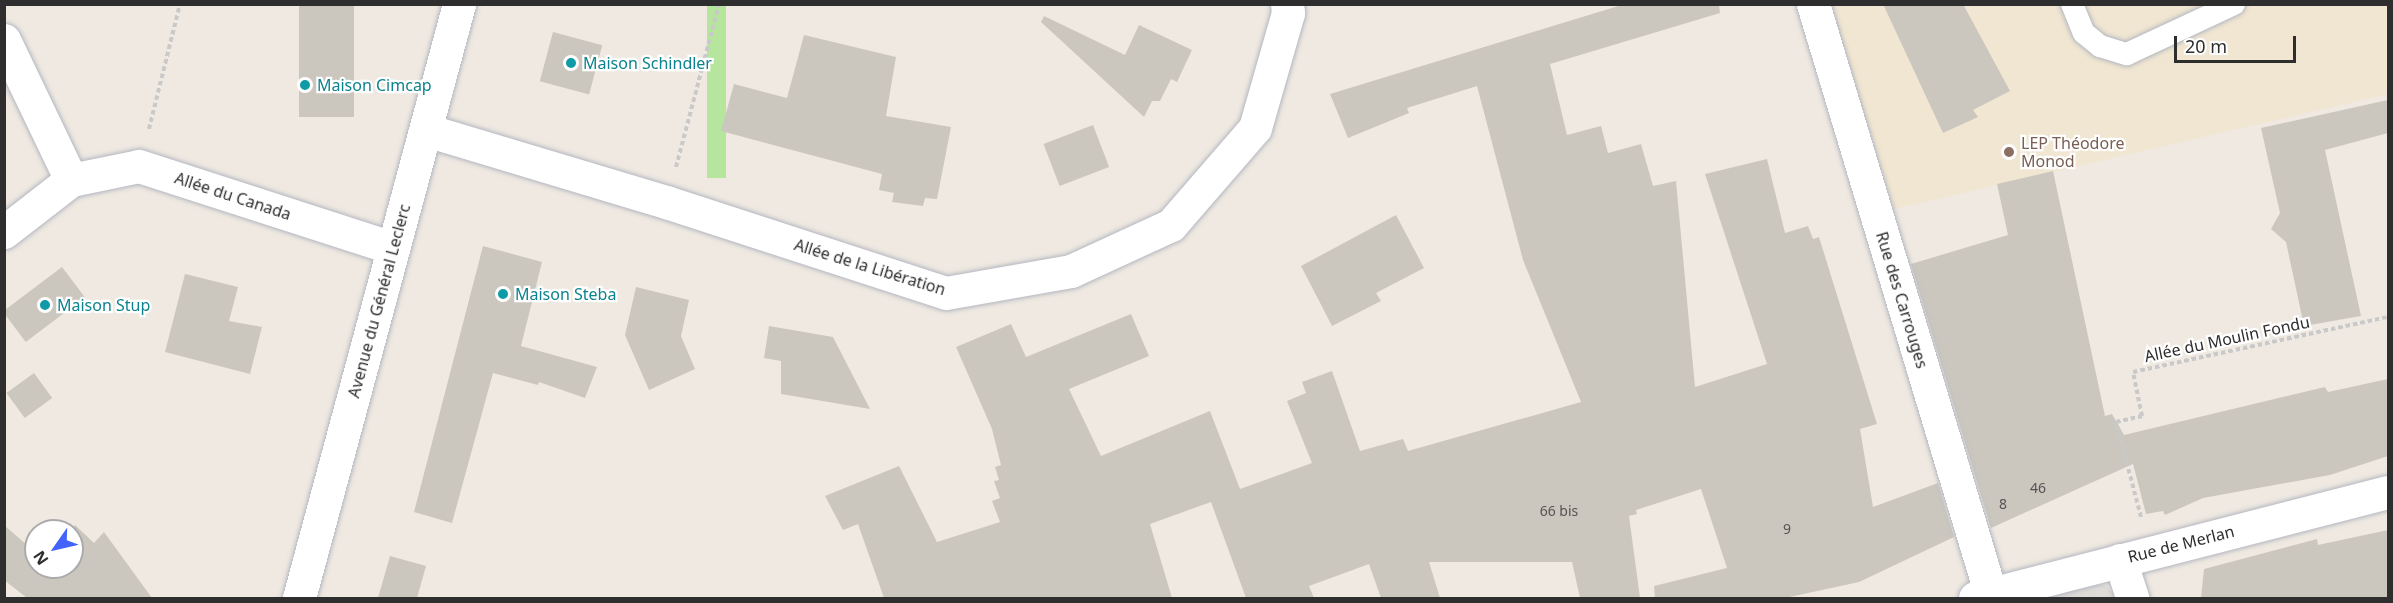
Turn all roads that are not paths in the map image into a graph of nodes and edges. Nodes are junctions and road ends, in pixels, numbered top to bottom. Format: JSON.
{"nodes":[{"id":1,"x":459,"y":4,"type":"edge"},
{"id":2,"x":1287,"y":4,"type":"edge"},
{"id":3,"x":1813,"y":4,"type":"edge"},
{"id":4,"x":2072,"y":4,"type":"edge"},
{"id":5,"x":2234,"y":4,"type":"edge"},
{"id":6,"x":4,"y":40,"type":"edge"},
{"id":7,"x":426,"y":130,"type":"junction"},
{"id":8,"x":71,"y":180,"type":"junction"},
{"id":9,"x":4,"y":232,"type":"edge"},
{"id":10,"x":393,"y":248,"type":"junction"},
{"id":11,"x":2388,"y":492,"type":"edge"},
{"id":12,"x":2120,"y":560,"type":"junction"},
{"id":13,"x":1983,"y":597,"type":"edge"},
{"id":14,"x":299,"y":598,"type":"edge"},
{"id":15,"x":2132,"y":598,"type":"edge"}],
"edges":[{"from":1,"to":7,"type":"street","name":"Avenue du Général Leclerc"},
{"from":2,"to":7,"type":"street","name":"Allée de la Libération"},
{"from":3,"to":13,"type":"street","name":"Rue des Carrouges"},
{"from":4,"to":5,"type":"lane"},
{"from":6,"to":8,"type":"street"},
{"from":7,"to":10,"type":"street","name":"Avenue du Général Leclerc"},
{"from":8,"to":9,"type":"street"},
{"from":8,"to":10,"type":"street","name":"Allée du Canada"},
{"from":10,"to":14,"type":"street","name":"Avenue du Général Leclerc"},
{"from":11,"to":12,"type":"street","name":"Rue de Merlan"},
{"from":12,"to":13,"type":"street","name":"Rue de Merlan"},
{"from":12,"to":15,"type":"street"}]}
